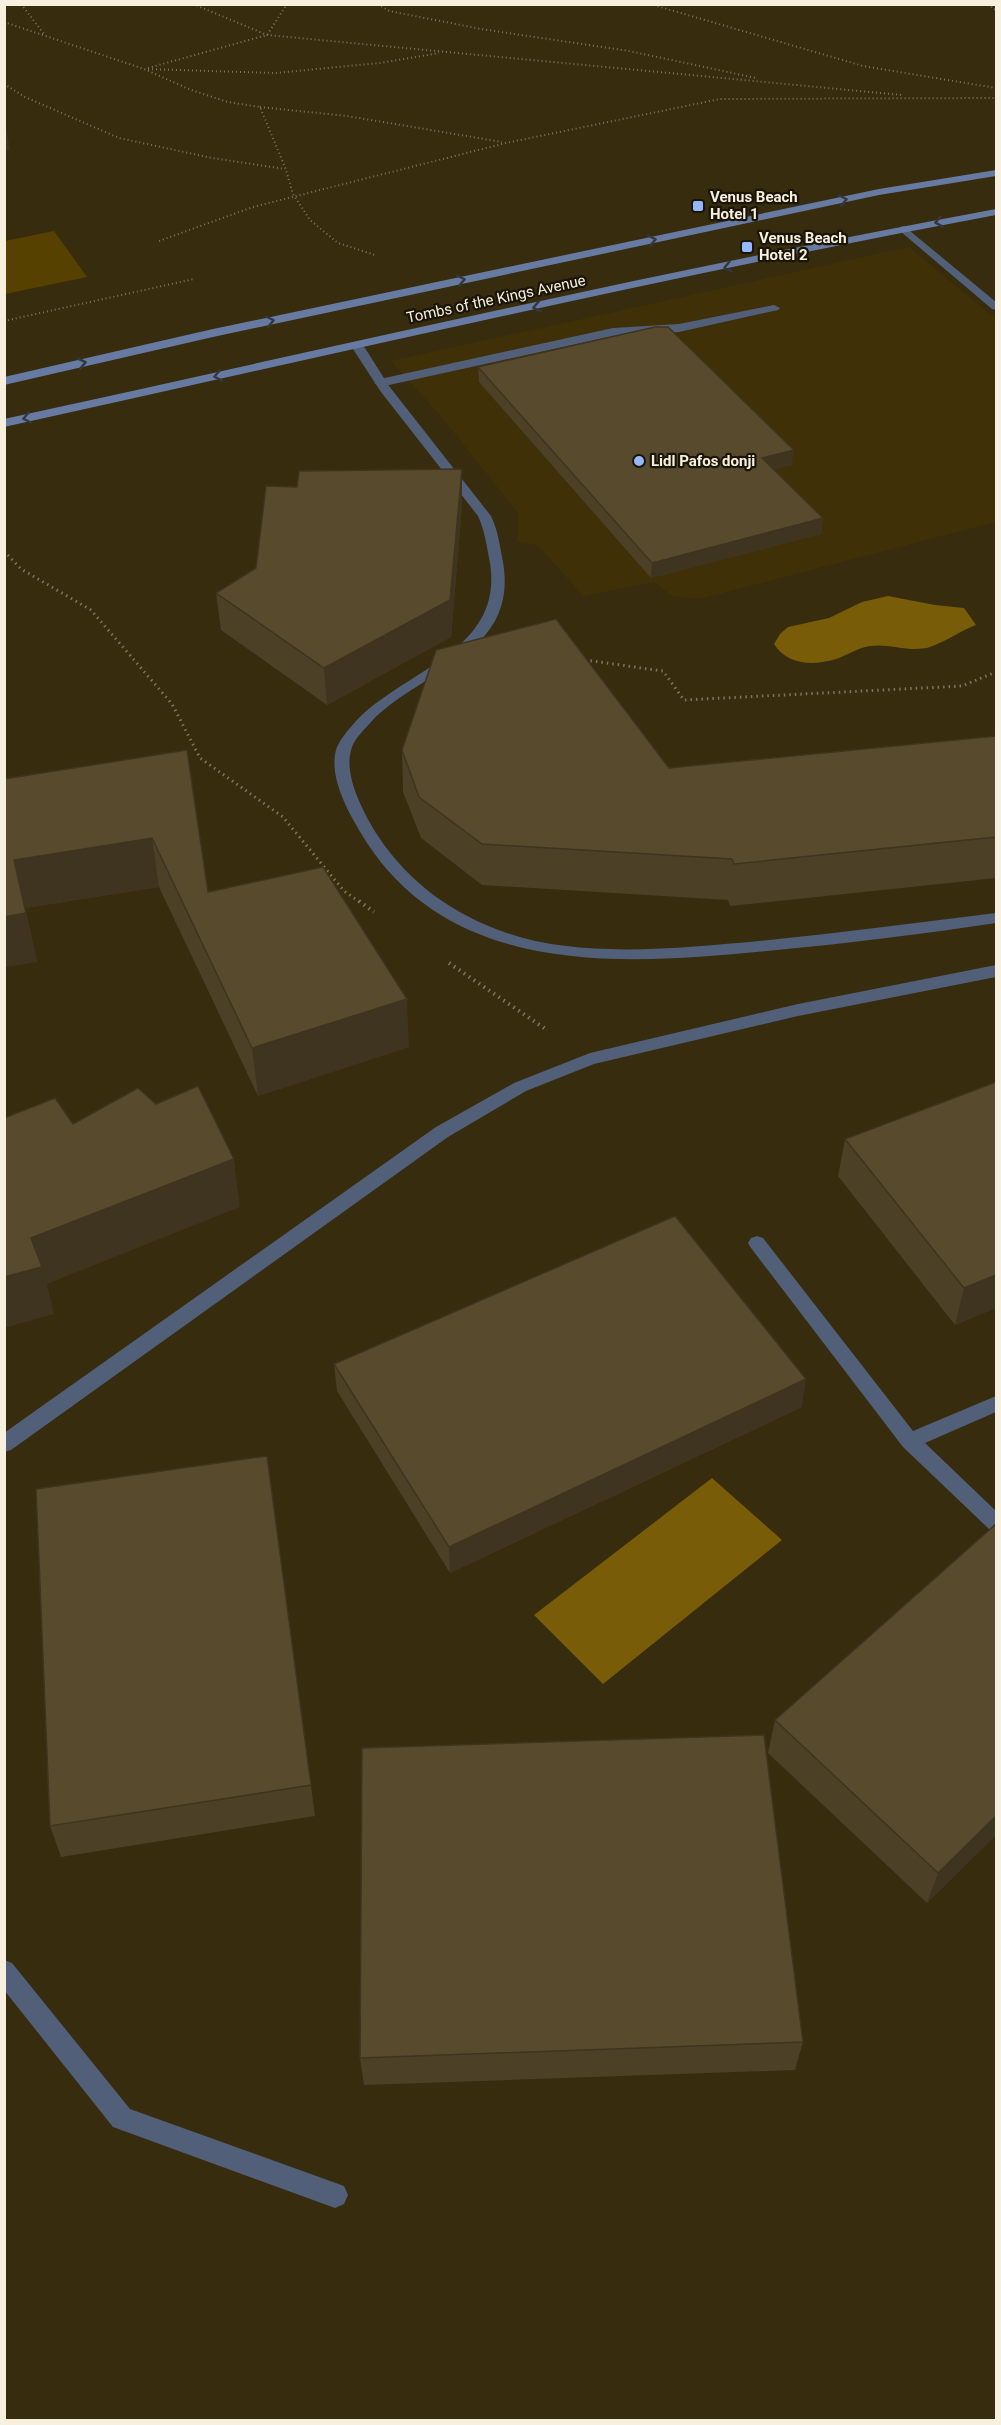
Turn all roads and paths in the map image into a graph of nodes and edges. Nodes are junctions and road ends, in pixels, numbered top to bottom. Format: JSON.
{"nodes":[{"id":1,"x":21,"y":4,"type":"edge"},
{"id":2,"x":193,"y":4,"type":"edge"},
{"id":3,"x":287,"y":4,"type":"edge"},
{"id":4,"x":378,"y":4,"type":"edge"},
{"id":5,"x":650,"y":4,"type":"edge"},
{"id":6,"x":988,"y":4,"type":"edge"},
{"id":7,"x":996,"y":10,"type":"edge"},
{"id":8,"x":4,"y":22,"type":"edge"},
{"id":9,"x":45,"y":34,"type":"junction"},
{"id":10,"x":267,"y":35,"type":"junction"},
{"id":11,"x":447,"y":52,"type":"junction"},
{"id":12,"x":144,"y":69,"type":"junction"},
{"id":13,"x":773,"y":82,"type":"junction"},
{"id":14,"x":4,"y":84,"type":"edge"},
{"id":15,"x":996,"y":88,"type":"edge"},
{"id":16,"x":921,"y":96,"type":"junction"},
{"id":17,"x":996,"y":98,"type":"edge"},
{"id":18,"x":260,"y":107,"type":"junction"},
{"id":19,"x":506,"y":143,"type":"junction"},
{"id":20,"x":285,"y":169,"type":"junction"},
{"id":21,"x":996,"y":173,"type":"edge"},
{"id":22,"x":294,"y":196,"type":"junction"},
{"id":23,"x":996,"y":212,"type":"edge"},
{"id":24,"x":904,"y":229,"type":"junction"},
{"id":25,"x":159,"y":241,"type":"dead end"},
{"id":26,"x":383,"y":257,"type":"dead end"},
{"id":27,"x":194,"y":279,"type":"dead end"},
{"id":28,"x":996,"y":307,"type":"edge"},
{"id":29,"x":774,"y":308,"type":"dead end"},
{"id":30,"x":4,"y":321,"type":"edge"},
{"id":31,"x":357,"y":346,"type":"junction"},
{"id":32,"x":4,"y":381,"type":"edge"},
{"id":33,"x":380,"y":383,"type":"junction"},
{"id":34,"x":4,"y":423,"type":"edge"},
{"id":35,"x":4,"y":551,"type":"edge"},
{"id":36,"x":584,"y":660,"type":"edge"},
{"id":37,"x":996,"y":672,"type":"edge"},
{"id":38,"x":383,"y":918,"type":"dead end"},
{"id":39,"x":996,"y":918,"type":"edge"},
{"id":40,"x":442,"y":959,"type":"dead end"},
{"id":41,"x":996,"y":971,"type":"edge"},
{"id":42,"x":590,"y":1059,"type":"junction"},
{"id":43,"x":757,"y":1243,"type":"dead end"},
{"id":44,"x":996,"y":1404,"type":"edge"},
{"id":45,"x":910,"y":1441,"type":"junction"},
{"id":46,"x":4,"y":1444,"type":"edge"},
{"id":47,"x":996,"y":1523,"type":"edge"},
{"id":48,"x":4,"y":1971,"type":"edge"},
{"id":49,"x":335,"y":2195,"type":"dead end"}],
"edges":[{"from":1,"to":9,"type":"path"},
{"from":2,"to":10,"type":"path"},
{"from":3,"to":10,"type":"path"},
{"from":4,"to":13,"type":"path"},
{"from":5,"to":15,"type":"path"},
{"from":6,"to":7,"type":"path"},
{"from":8,"to":9,"type":"path"},
{"from":9,"to":12,"type":"path"},
{"from":10,"to":11,"type":"path"},
{"from":10,"to":12,"type":"path"},
{"from":11,"to":12,"type":"path"},
{"from":11,"to":13,"type":"path"},
{"from":12,"to":18,"type":"path"},
{"from":13,"to":16,"type":"path"},
{"from":14,"to":20,"type":"path"},
{"from":16,"to":17,"type":"path"},
{"from":16,"to":19,"type":"path"},
{"from":18,"to":19,"type":"path"},
{"from":18,"to":20,"type":"path"},
{"from":19,"to":22,"type":"path"},
{"from":20,"to":22,"type":"path"},
{"from":32,"to":21,"type":"main road","name":"Tombs of the Kings Avenue","one_way":true},
{"from":22,"to":25,"type":"path"},
{"from":22,"to":26,"type":"path"},
{"from":23,"to":24,"type":"main road","name":"Tombs of the Kings Avenue","one_way":true},
{"from":24,"to":28,"type":"street"},
{"from":24,"to":31,"type":"main road","name":"Tombs of the Kings Avenue","one_way":true},
{"from":27,"to":30,"type":"path"},
{"from":29,"to":33,"type":"street"},
{"from":31,"to":33,"type":"street"},
{"from":31,"to":34,"type":"main road","name":"Tombs of the Kings Avenue","one_way":true},
{"from":33,"to":39,"type":"street"},
{"from":35,"to":38,"type":"path"},
{"from":36,"to":37,"type":"path"},
{"from":40,"to":42,"type":"path"},
{"from":41,"to":42,"type":"street"},
{"from":42,"to":46,"type":"street"},
{"from":43,"to":45,"type":"street"},
{"from":44,"to":45,"type":"street"},
{"from":45,"to":47,"type":"street"},
{"from":48,"to":49,"type":"street"}]}
